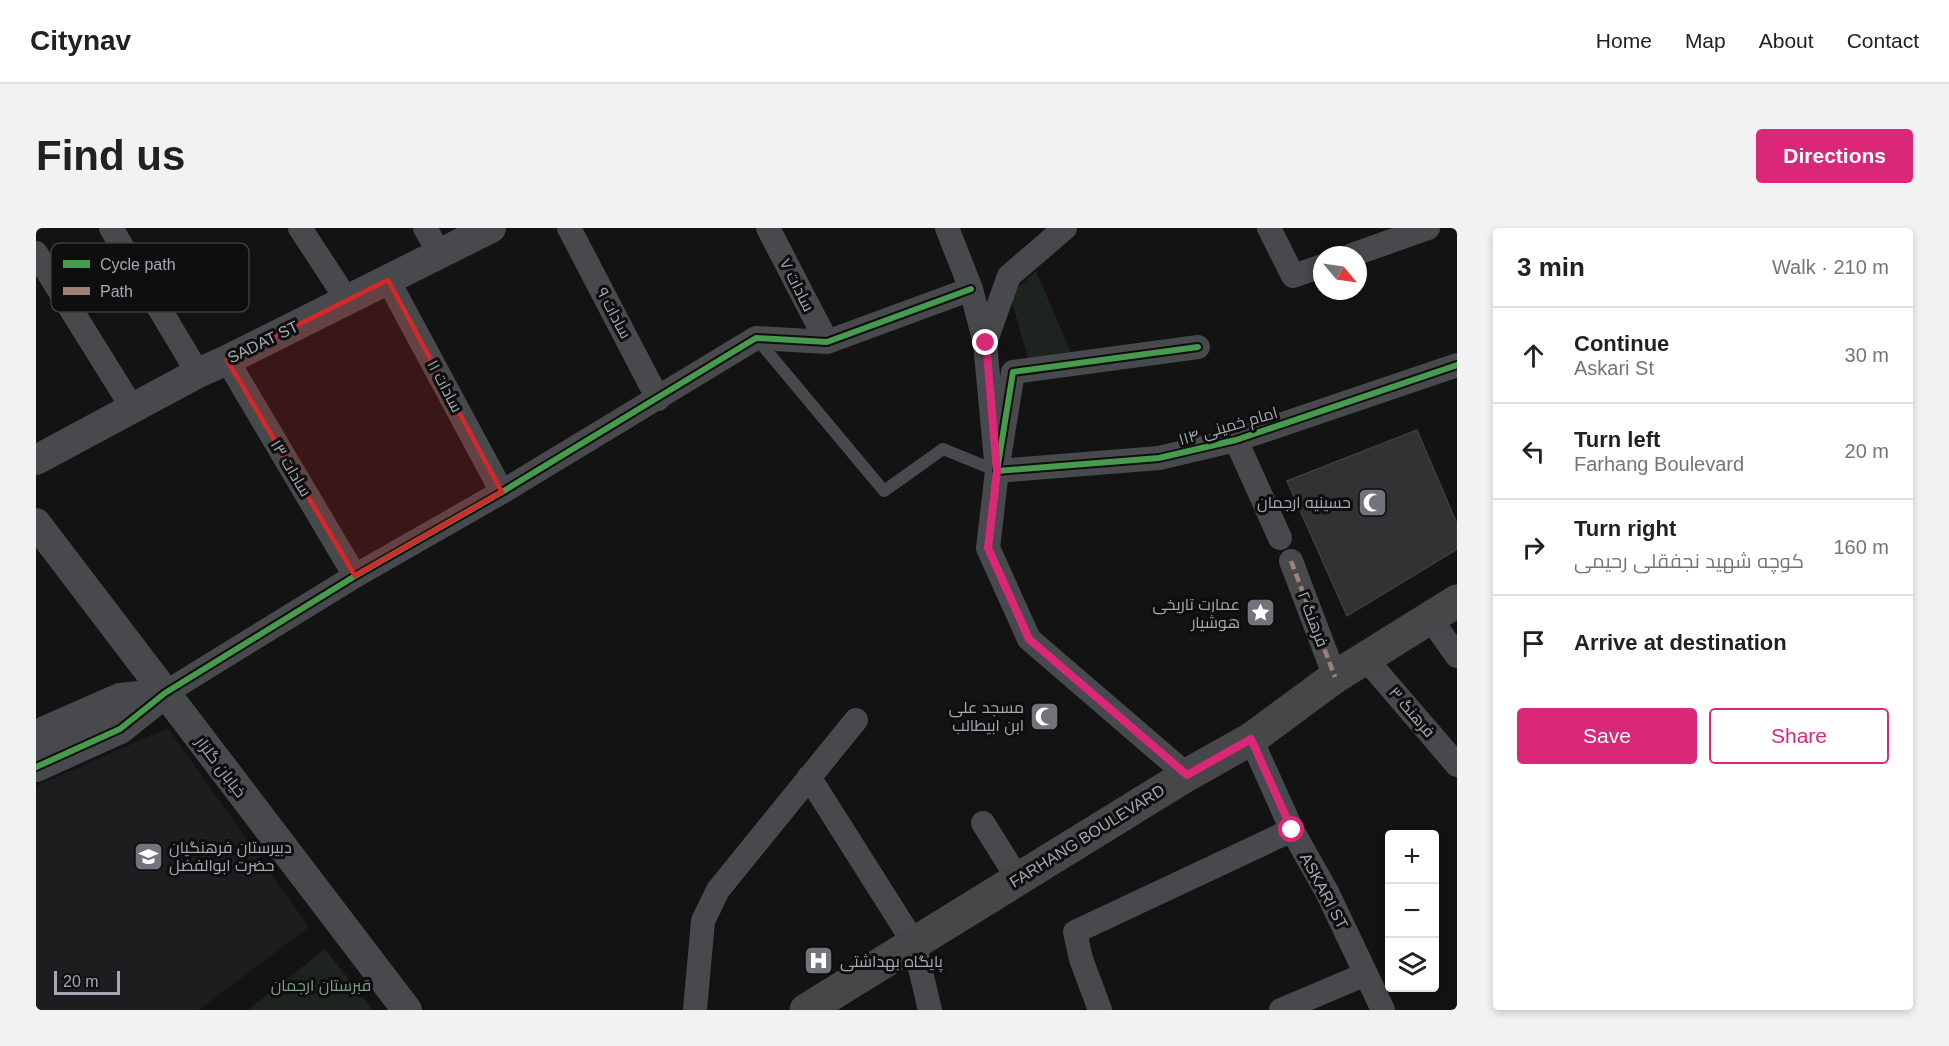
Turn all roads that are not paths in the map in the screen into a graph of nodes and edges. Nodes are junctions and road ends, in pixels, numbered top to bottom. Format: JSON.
{"nodes":[{"id":1,"x":111,"y":228,"type":"edge"},
{"id":2,"x":300,"y":228,"type":"edge"},
{"id":3,"x":425,"y":228,"type":"edge"},
{"id":4,"x":491,"y":228,"type":"edge"},
{"id":5,"x":569,"y":228,"type":"edge"},
{"id":6,"x":768,"y":228,"type":"edge"},
{"id":7,"x":947,"y":228,"type":"edge"},
{"id":8,"x":1065,"y":228,"type":"edge"},
{"id":9,"x":1269,"y":228,"type":"edge"},
{"id":10,"x":1428,"y":228,"type":"edge"},
{"id":11,"x":120,"y":243,"type":"edge"},
{"id":12,"x":1367,"y":250,"type":"edge"},
{"id":13,"x":36,"y":253,"type":"edge"},
{"id":14,"x":440,"y":254,"type":"junction"},
{"id":15,"x":1313,"y":269,"type":"edge"},
{"id":16,"x":51,"y":277,"type":"edge"},
{"id":17,"x":388,"y":280,"type":"junction"},
{"id":18,"x":971,"y":289,"type":"junction"},
{"id":19,"x":347,"y":300,"type":"junction"},
{"id":20,"x":73,"y":312,"type":"edge"},
{"id":21,"x":161,"y":312,"type":"edge"},
{"id":22,"x":756,"y":339,"type":"junction"},
{"id":23,"x":827,"y":342,"type":"junction"},
{"id":24,"x":986,"y":343,"type":"junction"},
{"id":25,"x":1198,"y":347,"type":"dead end"},
{"id":26,"x":227,"y":360,"type":"junction"},
{"id":27,"x":1457,"y":365,"type":"edge"},
{"id":28,"x":198,"y":373,"type":"junction"},
{"id":29,"x":658,"y":399,"type":"junction"},
{"id":30,"x":133,"y":409,"type":"junction"},
{"id":31,"x":1236,"y":440,"type":"junction"},
{"id":32,"x":36,"y":460,"type":"edge"},
{"id":33,"x":997,"y":471,"type":"junction"},
{"id":34,"x":502,"y":492,"type":"junction"},
{"id":35,"x":36,"y":523,"type":"edge"},
{"id":36,"x":1280,"y":538,"type":"dead end"},
{"id":37,"x":1291,"y":561,"type":"dead end"},
{"id":38,"x":355,"y":576,"type":"junction"},
{"id":39,"x":1457,"y":601,"type":"edge"},
{"id":40,"x":1430,"y":618,"type":"junction"},
{"id":41,"x":1457,"y":656,"type":"edge"},
{"id":42,"x":1366,"y":659,"type":"junction"},
{"id":43,"x":1335,"y":677,"type":"junction"},
{"id":44,"x":165,"y":693,"type":"junction"},
{"id":45,"x":856,"y":720,"type":"dead end"},
{"id":46,"x":36,"y":735,"type":"edge"},
{"id":47,"x":1251,"y":739,"type":"junction"},
{"id":48,"x":1457,"y":765,"type":"edge"},
{"id":49,"x":36,"y":767,"type":"edge"},
{"id":50,"x":1187,"y":775,"type":"junction"},
{"id":51,"x":809,"y":777,"type":"junction"},
{"id":52,"x":983,"y":823,"type":"dead end"},
{"id":53,"x":1292,"y":830,"type":"junction"},
{"id":54,"x":1018,"y":879,"type":"junction"},
{"id":55,"x":914,"y":943,"type":"junction"},
{"id":56,"x":1366,"y":974,"type":"junction"},
{"id":57,"x":407,"y":1010,"type":"edge"},
{"id":58,"x":695,"y":1010,"type":"edge"},
{"id":59,"x":806,"y":1010,"type":"edge"},
{"id":60,"x":930,"y":1010,"type":"edge"},
{"id":61,"x":1100,"y":1010,"type":"edge"},
{"id":62,"x":1281,"y":1010,"type":"edge"},
{"id":63,"x":1383,"y":1010,"type":"edge"}],
"edges":[{"from":1,"to":11,"type":"street"},
{"from":2,"to":19,"type":"street"},
{"from":3,"to":14,"type":"street"},
{"from":4,"to":14,"type":"street","name":"SADAT ST"},
{"from":5,"to":29,"type":"street","name":"سادات ۹"},
{"from":6,"to":23,"type":"street","name":"سادات ۷"},
{"from":7,"to":18,"type":"street"},
{"from":8,"to":24,"type":"street"},
{"from":9,"to":15,"type":"street"},
{"from":10,"to":12,"type":"street"},
{"from":13,"to":16,"type":"street"},
{"from":14,"to":17,"type":"street","name":"SADAT ST"},
{"from":17,"to":19,"type":"street","name":"SADAT ST"},
{"from":17,"to":34,"type":"street","name":"سادات ۱۱"},
{"from":18,"to":23,"type":"street"},
{"from":18,"to":24,"type":"street"},
{"from":19,"to":26,"type":"street","name":"SADAT ST"},
{"from":20,"to":30,"type":"street"},
{"from":21,"to":28,"type":"street"},
{"from":22,"to":23,"type":"street"},
{"from":22,"to":29,"type":"street"},
{"from":22,"to":33,"type":"lane"},
{"from":24,"to":33,"type":"street"},
{"from":25,"to":33,"type":"street"},
{"from":26,"to":28,"type":"street","name":"SADAT ST"},
{"from":26,"to":38,"type":"street","name":"سادات ۱۳"},
{"from":27,"to":31,"type":"street","name":"امام خمینی ۱۱۴"},
{"from":28,"to":30,"type":"street","name":"SADAT ST"},
{"from":29,"to":34,"type":"street"},
{"from":30,"to":32,"type":"street","name":"SADAT ST"},
{"from":31,"to":33,"type":"street","name":"امام خمینی ۱۱۴"},
{"from":31,"to":36,"type":"street"},
{"from":33,"to":50,"type":"street"},
{"from":34,"to":38,"type":"street"},
{"from":35,"to":44,"type":"street","name":"خیابان گلزار"},
{"from":37,"to":43,"type":"street","name":"فرهنگ ۲"},
{"from":38,"to":44,"type":"street"},
{"from":39,"to":40,"type":"main road","name":"FARHANG BOULEVARD"},
{"from":40,"to":41,"type":"street"},
{"from":40,"to":42,"type":"main road","name":"FARHANG BOULEVARD"},
{"from":42,"to":43,"type":"main road","name":"FARHANG BOULEVARD"},
{"from":42,"to":48,"type":"street","name":"فرهنگ ۳"},
{"from":43,"to":47,"type":"main road","name":"FARHANG BOULEVARD"},
{"from":44,"to":46,"type":"street"},
{"from":44,"to":49,"type":"street"},
{"from":44,"to":57,"type":"street","name":"خیابان گلزار"},
{"from":45,"to":51,"type":"street"},
{"from":47,"to":50,"type":"main road","name":"FARHANG BOULEVARD"},
{"from":47,"to":53,"type":"street","name":"ASKARI ST"},
{"from":50,"to":54,"type":"main road","name":"FARHANG BOULEVARD"},
{"from":51,"to":55,"type":"street"},
{"from":51,"to":58,"type":"street"},
{"from":52,"to":54,"type":"street"},
{"from":53,"to":56,"type":"street","name":"ASKARI ST"},
{"from":53,"to":61,"type":"street"},
{"from":54,"to":55,"type":"main road","name":"FARHANG BOULEVARD"},
{"from":55,"to":59,"type":"main road","name":"FARHANG BOULEVARD"},
{"from":55,"to":60,"type":"street"},
{"from":56,"to":62,"type":"street"},
{"from":56,"to":63,"type":"street","name":"ASKARI ST"}]}
